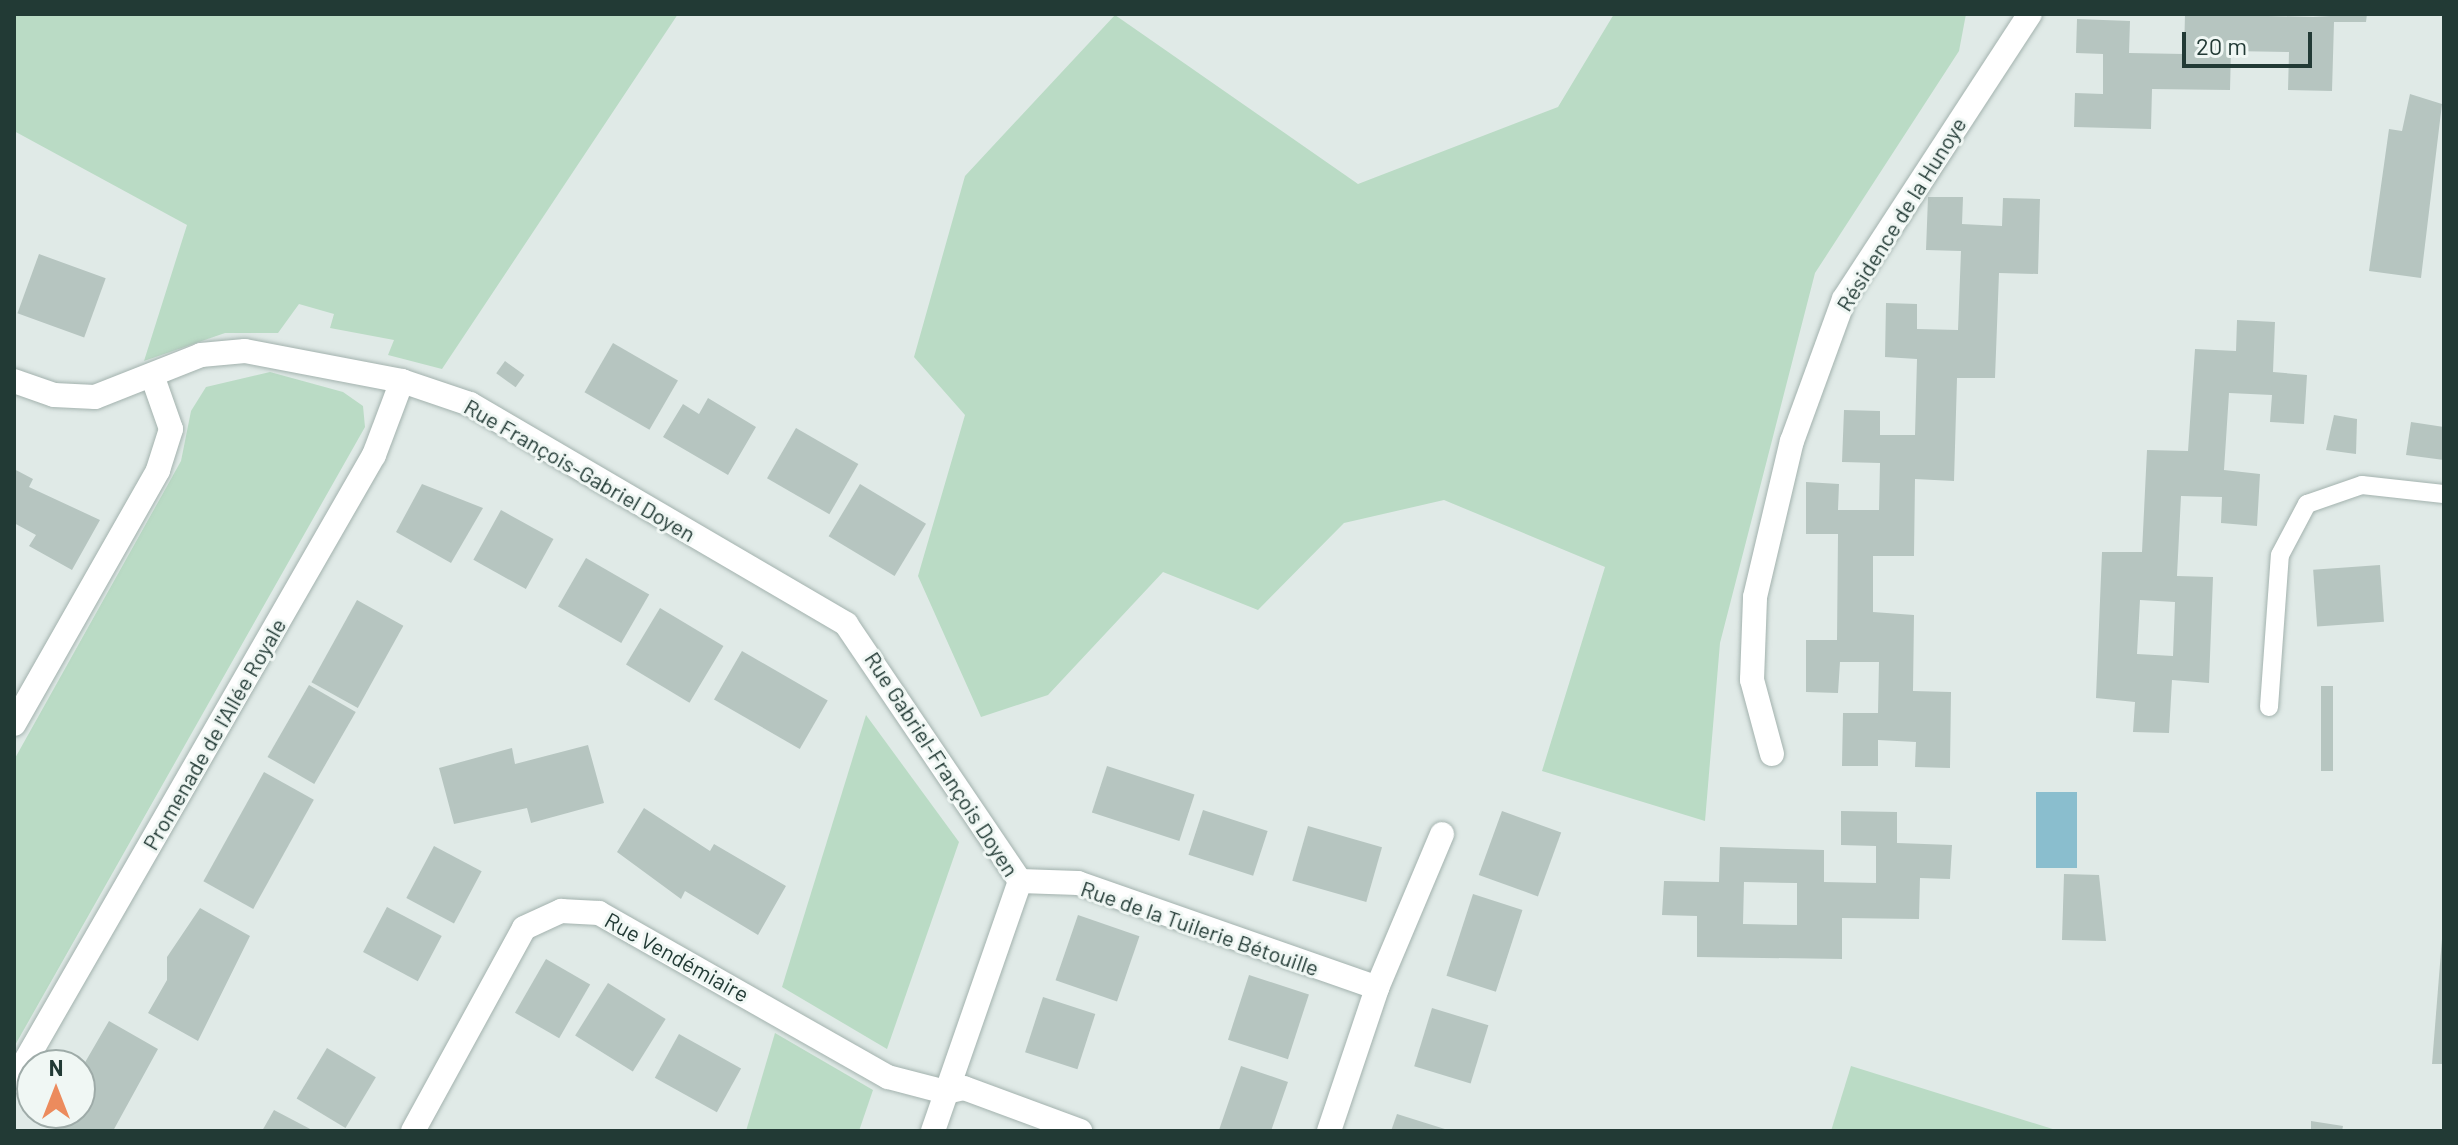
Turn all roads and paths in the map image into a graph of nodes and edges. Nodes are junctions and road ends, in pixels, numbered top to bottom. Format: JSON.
{"nodes":[{"id":1,"x":2030,"y":14,"type":"edge"},
{"id":2,"x":152,"y":375,"type":"junction"},
{"id":3,"x":14,"y":381,"type":"edge"},
{"id":4,"x":402,"y":381,"type":"junction"},
{"id":5,"x":2444,"y":494,"type":"edge"},
{"id":6,"x":769,"y":578,"type":"joint"},
{"id":7,"x":2269,"y":707,"type":"dead end"},
{"id":8,"x":14,"y":724,"type":"edge"},
{"id":9,"x":1772,"y":754,"type":"dead end"},
{"id":10,"x":1442,"y":834,"type":"dead end"},
{"id":11,"x":1020,"y":881,"type":"junction"},
{"id":12,"x":1377,"y":988,"type":"junction"},
{"id":13,"x":14,"y":1081,"type":"edge"},
{"id":14,"x":946,"y":1092,"type":"junction"},
{"id":15,"x":413,"y":1131,"type":"edge"},
{"id":16,"x":933,"y":1131,"type":"edge"},
{"id":17,"x":1080,"y":1131,"type":"edge"},
{"id":18,"x":1329,"y":1131,"type":"edge"}],
"edges":[{"from":1,"to":9,"type":"street","name":"Résidence de la Hunoye"},
{"from":2,"to":3,"type":"street","name":"Rue François-Gabriel Doyen"},
{"from":2,"to":4,"type":"street","name":"Rue François-Gabriel Doyen"},
{"from":2,"to":8,"type":"street"},
{"from":4,"to":6,"type":"street","name":"Rue François-Gabriel Doyen"},
{"from":4,"to":13,"type":"street","name":"Promenade de l'Allée Royale"},
{"from":5,"to":7,"type":"lane"},
{"from":6,"to":11,"type":"street","name":"Rue Gabriel-François Doyen"},
{"from":10,"to":12,"type":"street"},
{"from":11,"to":12,"type":"street","name":"Rue de la Tuilerie Bétouille"},
{"from":11,"to":14,"type":"street","name":"Rue Gabriel-François Doyen"},
{"from":12,"to":18,"type":"street"},
{"from":14,"to":15,"type":"street","name":"Rue Vendémiaire"},
{"from":14,"to":16,"type":"street","name":"Rue Gabriel-François Doyen"},
{"from":14,"to":17,"type":"street","name":"Rue Vendémiaire"}]}
